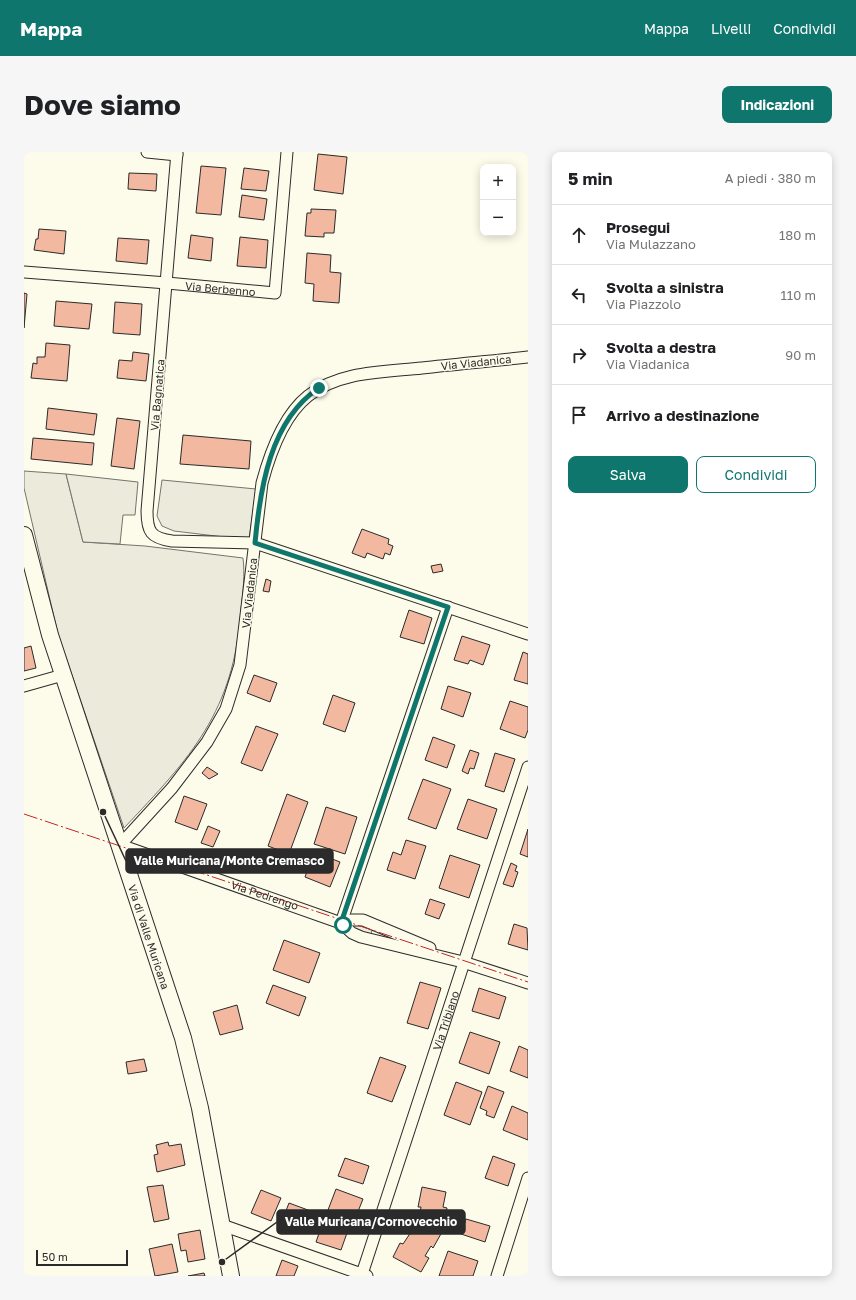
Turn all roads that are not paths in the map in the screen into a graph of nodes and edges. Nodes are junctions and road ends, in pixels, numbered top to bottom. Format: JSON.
{"nodes":[{"id":1,"x":147,"y":152,"type":"edge"},
{"id":2,"x":288,"y":152,"type":"edge"},
{"id":3,"x":177,"y":153,"type":"edge"},
{"id":4,"x":24,"y":272,"type":"edge"},
{"id":5,"x":167,"y":283,"type":"junction"},
{"id":6,"x":528,"y":357,"type":"edge"},
{"id":7,"x":25,"y":541,"type":"edge"},
{"id":8,"x":255,"y":543,"type":"junction"},
{"id":9,"x":448,"y":607,"type":"junction"},
{"id":10,"x":528,"y":634,"type":"edge"},
{"id":11,"x":63,"y":675,"type":"junction"},
{"id":12,"x":24,"y":686,"type":"edge"},
{"id":13,"x":528,"y":767,"type":"edge"},
{"id":14,"x":120,"y":845,"type":"junction"},
{"id":15,"x":341,"y":923,"type":"junction"},
{"id":16,"x":463,"y":962,"type":"junction"},
{"id":17,"x":528,"y":983,"type":"edge"},
{"id":18,"x":528,"y":1178,"type":"edge"},
{"id":19,"x":222,"y":1225,"type":"junction"},
{"id":20,"x":365,"y":1275,"type":"edge"},
{"id":21,"x":231,"y":1276,"type":"edge"},
{"id":22,"x":497,"y":1276,"type":"edge"}],
"edges":[{"from":1,"to":3,"type":"street"},
{"from":2,"to":5,"type":"street","name":"Via Berbenno"},
{"from":3,"to":5,"type":"street","name":"Via Bagnatica"},
{"from":4,"to":5,"type":"street","name":"Via Berbenno"},
{"from":5,"to":8,"type":"street","name":"Via Bagnatica"},
{"from":6,"to":8,"type":"street","name":"Via Viadanica"},
{"from":7,"to":11,"type":"street","name":"Via di Valle Muricana"},
{"from":8,"to":9,"type":"street"},
{"from":8,"to":14,"type":"street","name":"Via Viadanica"},
{"from":9,"to":10,"type":"street"},
{"from":9,"to":15,"type":"street"},
{"from":11,"to":12,"type":"street"},
{"from":11,"to":14,"type":"street","name":"Via di Valle Muricana"},
{"from":13,"to":16,"type":"street","name":"Via Tribiano"},
{"from":14,"to":15,"type":"street","name":"Via Pedrengo"},
{"from":14,"to":19,"type":"street","name":"Via di Valle Muricana"},
{"from":15,"to":16,"type":"street","name":"Via Pedrengo"},
{"from":15,"to":16,"type":"street","name":"Via Pedrengo"},
{"from":16,"to":17,"type":"street","name":"Via Pedrengo"},
{"from":16,"to":20,"type":"street","name":"Via Tribiano"},
{"from":18,"to":22,"type":"street"},
{"from":19,"to":20,"type":"street"},
{"from":19,"to":21,"type":"street","name":"Via di Valle Muricana"}]}
